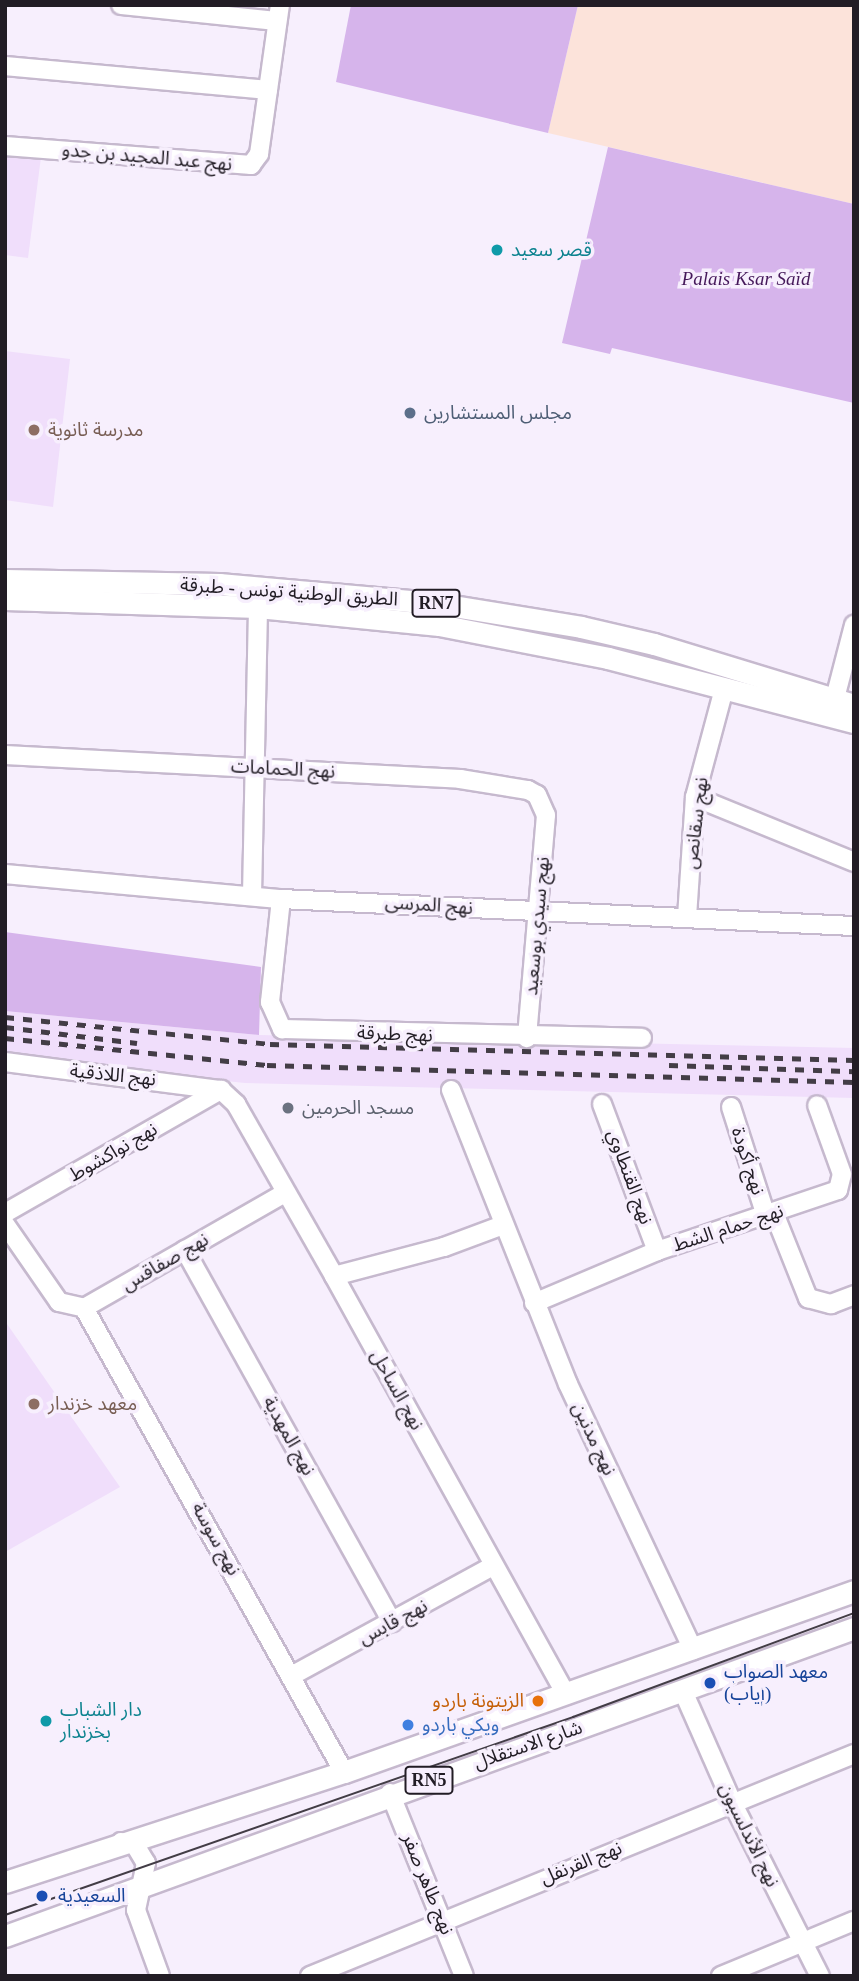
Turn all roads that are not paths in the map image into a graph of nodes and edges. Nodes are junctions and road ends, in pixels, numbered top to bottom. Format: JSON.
{"nodes":[{"id":1,"x":121,"y":5,"type":"edge"},
{"id":2,"x":278,"y":13,"type":"edge"},
{"id":3,"x":5,"y":66,"type":"edge"},
{"id":4,"x":268,"y":90,"type":"junction"},
{"id":5,"x":5,"y":146,"type":"edge"},
{"id":6,"x":5,"y":580,"type":"edge"},
{"id":7,"x":5,"y":600,"type":"edge"},
{"id":8,"x":258,"y":607,"type":"junction"},
{"id":9,"x":854,"y":625,"type":"edge"},
{"id":10,"x":724,"y":689,"type":"junction"},
{"id":11,"x":844,"y":703,"type":"edge"},
{"id":12,"x":854,"y":722,"type":"edge"},
{"id":13,"x":5,"y":755,"type":"edge"},
{"id":14,"x":255,"y":767,"type":"junction"},
{"id":15,"x":695,"y":797,"type":"junction"},
{"id":16,"x":546,"y":815,"type":"joint"},
{"id":17,"x":854,"y":862,"type":"edge"},
{"id":18,"x":5,"y":874,"type":"edge"},
{"id":19,"x":252,"y":895,"type":"junction"},
{"id":20,"x":281,"y":899,"type":"junction"},
{"id":21,"x":540,"y":911,"type":"junction"},
{"id":22,"x":687,"y":917,"type":"junction"},
{"id":23,"x":854,"y":926,"type":"edge"},
{"id":24,"x":527,"y":1038,"type":"junction"},
{"id":25,"x":642,"y":1038,"type":"dead end"},
{"id":26,"x":5,"y":1062,"type":"edge"},
{"id":27,"x":221,"y":1090,"type":"junction"},
{"id":28,"x":451,"y":1090,"type":"dead end"},
{"id":29,"x":602,"y":1104,"type":"dead end"},
{"id":30,"x":817,"y":1105,"type":"dead end"},
{"id":31,"x":731,"y":1107,"type":"dead end"},
{"id":32,"x":285,"y":1194,"type":"junction"},
{"id":33,"x":5,"y":1213,"type":"edge"},
{"id":34,"x":770,"y":1214,"type":"junction"},
{"id":35,"x":5,"y":1224,"type":"edge"},
{"id":36,"x":503,"y":1225,"type":"junction"},
{"id":37,"x":185,"y":1250,"type":"junction"},
{"id":38,"x":657,"y":1251,"type":"junction"},
{"id":39,"x":334,"y":1276,"type":"junction"},
{"id":40,"x":854,"y":1295,"type":"edge"},
{"id":41,"x":534,"y":1303,"type":"junction"},
{"id":42,"x":84,"y":1308,"type":"junction"},
{"id":43,"x":493,"y":1566,"type":"junction"},
{"id":44,"x":854,"y":1591,"type":"edge"},
{"id":45,"x":392,"y":1622,"type":"junction"},
{"id":46,"x":854,"y":1628,"type":"edge"},
{"id":47,"x":692,"y":1650,"type":"junction"},
{"id":48,"x":291,"y":1676,"type":"junction"},
{"id":49,"x":683,"y":1691,"type":"junction"},
{"id":50,"x":566,"y":1695,"type":"junction"},
{"id":51,"x":854,"y":1754,"type":"edge"},
{"id":52,"x":344,"y":1772,"type":"junction"},
{"id":53,"x":390,"y":1793,"type":"junction"},
{"id":54,"x":732,"y":1802,"type":"junction"},
{"id":55,"x":120,"y":1842,"type":"junction"},
{"id":56,"x":5,"y":1882,"type":"edge"},
{"id":57,"x":140,"y":1887,"type":"junction"},
{"id":58,"x":443,"y":1919,"type":"junction"},
{"id":59,"x":854,"y":1921,"type":"edge"},
{"id":60,"x":5,"y":1936,"type":"edge"},
{"id":61,"x":804,"y":1942,"type":"junction"},
{"id":62,"x":160,"y":1976,"type":"edge"},
{"id":63,"x":310,"y":1976,"type":"edge"},
{"id":64,"x":464,"y":1976,"type":"edge"},
{"id":65,"x":721,"y":1976,"type":"edge"},
{"id":66,"x":820,"y":1976,"type":"edge"}],
"edges":[{"from":1,"to":2,"type":"street"},
{"from":2,"to":4,"type":"street","name":"نهج عبد المجيد بن جدو"},
{"from":3,"to":4,"type":"street"},
{"from":4,"to":5,"type":"street","name":"نهج عبد المجيد بن جدو"},
{"from":6,"to":11,"type":"main road","name":"الطريق الوطنية تونس - طبرقة","number":"RN7"},
{"from":7,"to":8,"type":"main road","name":"الطريق الوطنية تونس - طبرقة","number":"RN7"},
{"from":8,"to":10,"type":"main road","name":"الطريق الوطنية تونس - طبرقة","number":"RN7"},
{"from":8,"to":14,"type":"street"},
{"from":9,"to":11,"type":"street"},
{"from":10,"to":12,"type":"main road","name":"الطريق الوطنية تونس - طبرقة","number":"RN7"},
{"from":10,"to":15,"type":"street","name":"نهج سقانص"},
{"from":13,"to":14,"type":"street","name":"نهج الحمامات"},
{"from":14,"to":16,"type":"street","name":"نهج الحمامات"},
{"from":14,"to":19,"type":"street"},
{"from":15,"to":17,"type":"street"},
{"from":15,"to":22,"type":"street","name":"نهج سقانص"},
{"from":16,"to":21,"type":"street","name":"نهج سيدي بوسعيد"},
{"from":18,"to":19,"type":"street","name":"نهج المرسى"},
{"from":19,"to":20,"type":"street","name":"نهج المرسى"},
{"from":20,"to":21,"type":"street","name":"نهج المرسى"},
{"from":20,"to":24,"type":"street","name":"نهج طبرقة"},
{"from":21,"to":22,"type":"street","name":"نهج المرسى"},
{"from":21,"to":24,"type":"street","name":"نهج سيدي بوسعيد"},
{"from":22,"to":23,"type":"street","name":"نهج المرسى"},
{"from":24,"to":25,"type":"street","name":"نهج طبرقة"},
{"from":26,"to":27,"type":"street","name":"نهج اللاذقية"},
{"from":27,"to":32,"type":"street","name":"نهج الساحل"},
{"from":27,"to":33,"type":"street","name":"نهج نواكشوط"},
{"from":28,"to":36,"type":"street","name":"نهج مدنين"},
{"from":29,"to":38,"type":"street","name":"نهج القنطاوي"},
{"from":30,"to":34,"type":"street","name":"نهج حمام الشط"},
{"from":31,"to":34,"type":"street","name":"نهج أكودة"},
{"from":32,"to":37,"type":"street","name":"نهج صفاقس"},
{"from":32,"to":39,"type":"street","name":"نهج الساحل"},
{"from":34,"to":38,"type":"street","name":"نهج حمام الشط"},
{"from":34,"to":40,"type":"street","name":"نهج أكودة"},
{"from":35,"to":42,"type":"street"},
{"from":36,"to":39,"type":"street"},
{"from":36,"to":41,"type":"street","name":"نهج مدنين"},
{"from":37,"to":42,"type":"street","name":"نهج صفاقس"},
{"from":37,"to":45,"type":"street","name":"نهج المهدية"},
{"from":38,"to":41,"type":"street","name":"نهج حمام الشط"},
{"from":39,"to":43,"type":"street","name":"نهج الساحل"},
{"from":41,"to":47,"type":"street","name":"نهج مدنين"},
{"from":42,"to":48,"type":"street","name":"نهج سوسة"},
{"from":43,"to":45,"type":"street","name":"نهج قابس"},
{"from":43,"to":50,"type":"street","name":"نهج الساحل"},
{"from":44,"to":47,"type":"main road","name":"شارع الاستقلال","number":"RN5"},
{"from":45,"to":48,"type":"street","name":"نهج قابس"},
{"from":46,"to":49,"type":"main road","name":"شارع الاستقلال","number":"RN5"},
{"from":47,"to":50,"type":"main road","name":"شارع الاستقلال","number":"RN5"},
{"from":48,"to":52,"type":"street","name":"نهج سوسة"},
{"from":49,"to":53,"type":"main road","name":"شارع الاستقلال","number":"RN5"},
{"from":49,"to":54,"type":"street","name":"نهج الأندلسيون"},
{"from":50,"to":52,"type":"main road","name":"شارع الاستقلال","number":"RN5"},
{"from":51,"to":54,"type":"street","name":"نهج القرنفل"},
{"from":52,"to":55,"type":"main road","name":"شارع الاستقلال","number":"RN5"},
{"from":53,"to":57,"type":"main road","name":"شارع الاستقلال","number":"RN5"},
{"from":53,"to":58,"type":"street","name":"نهج طاهر صفر"},
{"from":54,"to":58,"type":"street","name":"نهج القرنفل"},
{"from":54,"to":61,"type":"street","name":"نهج الأندلسيون"},
{"from":55,"to":56,"type":"main road","name":"شارع الاستقلال","number":"RN5"},
{"from":55,"to":57,"type":"street"},
{"from":57,"to":60,"type":"main road","name":"شارع الاستقلال","number":"RN5"},
{"from":57,"to":62,"type":"street"},
{"from":58,"to":63,"type":"street","name":"نهج القرنفل"},
{"from":58,"to":64,"type":"street","name":"نهج طاهر صفر"},
{"from":59,"to":61,"type":"street"},
{"from":61,"to":65,"type":"street"},
{"from":61,"to":66,"type":"street","name":"نهج الأندلسيون"}]}
